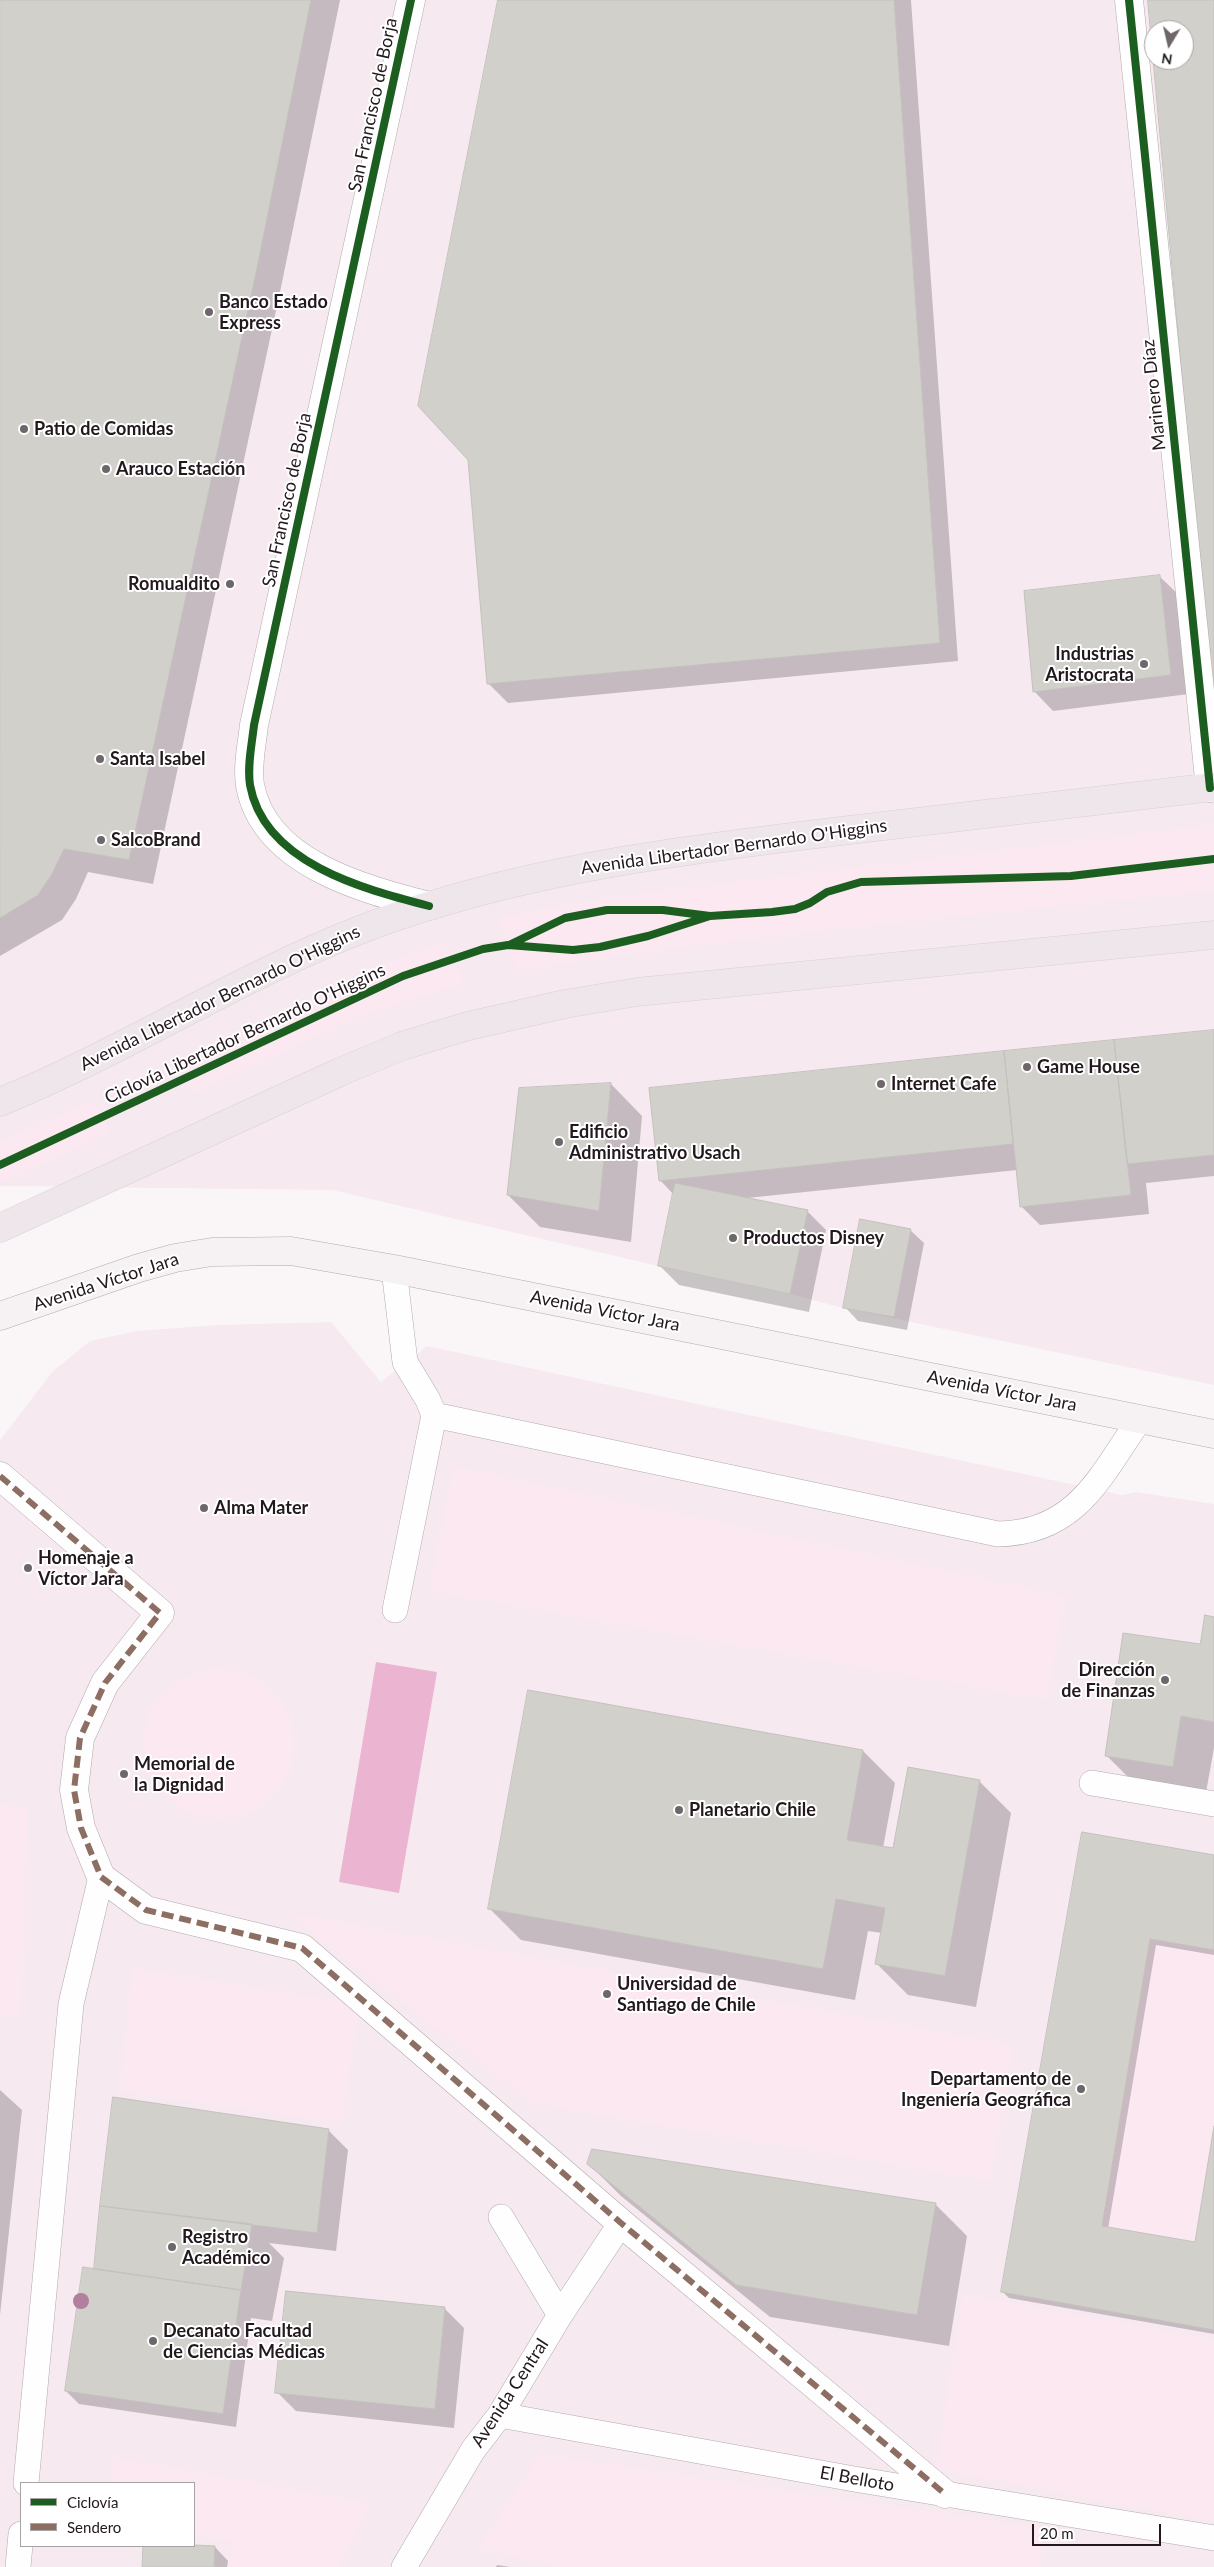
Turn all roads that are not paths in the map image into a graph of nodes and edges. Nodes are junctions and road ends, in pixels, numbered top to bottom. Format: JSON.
{"nodes":[{"id":1,"x":412,"y":0,"type":"edge"},
{"id":2,"x":1129,"y":0,"type":"edge"},
{"id":3,"x":1212,"y":787,"type":"edge"},
{"id":4,"x":429,"y":906,"type":"junction"},
{"id":5,"x":1214,"y":935,"type":"edge"},
{"id":6,"x":0,"y":1102,"type":"edge"},
{"id":7,"x":0,"y":1228,"type":"edge"},
{"id":8,"x":394,"y":1268,"type":"junction"},
{"id":9,"x":0,"y":1316,"type":"edge"},
{"id":10,"x":434,"y":1415,"type":"junction"},
{"id":11,"x":1140,"y":1419,"type":"junction"},
{"id":12,"x":1214,"y":1434,"type":"edge"},
{"id":13,"x":0,"y":1476,"type":"edge"},
{"id":14,"x":395,"y":1610,"type":"dead end"},
{"id":15,"x":1092,"y":1783,"type":"dead end"},
{"id":16,"x":1214,"y":1804,"type":"edge"},
{"id":17,"x":101,"y":1876,"type":"junction"},
{"id":18,"x":501,"y":2217,"type":"dead end"},
{"id":19,"x":621,"y":2223,"type":"junction"},
{"id":20,"x":560,"y":2315,"type":"junction"},
{"id":21,"x":500,"y":2414,"type":"junction"},
{"id":22,"x":26,"y":2482,"type":"edge"},
{"id":23,"x":944,"y":2494,"type":"junction"},
{"id":24,"x":1214,"y":2538,"type":"edge"},
{"id":25,"x":20,"y":2545,"type":"edge"},
{"id":26,"x":18,"y":2567,"type":"edge"},
{"id":27,"x":404,"y":2567,"type":"edge"}],
"edges":[{"from":1,"to":4,"type":"street","name":"San Francisco de Borja"},
{"from":2,"to":3,"type":"street","name":"Marinero Díaz"},
{"from":3,"to":4,"type":"main road","name":"Avenida Libertador Bernardo O'Higgins"},
{"from":4,"to":6,"type":"main road","name":"Avenida Libertador Bernardo O'Higgins"},
{"from":5,"to":7,"type":"main road"},
{"from":8,"to":9,"type":"main road","name":"Avenida Víctor Jara"},
{"from":8,"to":10,"type":"lane"},
{"from":8,"to":11,"type":"main road","name":"Avenida Víctor Jara"},
{"from":10,"to":11,"type":"lane"},
{"from":10,"to":14,"type":"lane"},
{"from":11,"to":12,"type":"main road","name":"Avenida Víctor Jara"},
{"from":13,"to":17,"type":"street"},
{"from":15,"to":16,"type":"lane"},
{"from":17,"to":19,"type":"street"},
{"from":17,"to":22,"type":"lane"},
{"from":18,"to":20,"type":"lane"},
{"from":19,"to":20,"type":"lane","name":"Avenida Central"},
{"from":19,"to":23,"type":"street"},
{"from":20,"to":21,"type":"lane","name":"Avenida Central"},
{"from":21,"to":23,"type":"lane","name":"El Belloto"},
{"from":21,"to":27,"type":"lane","name":"Avenida Central"},
{"from":23,"to":24,"type":"lane","name":"El Belloto"},
{"from":25,"to":26,"type":"lane"}]}
